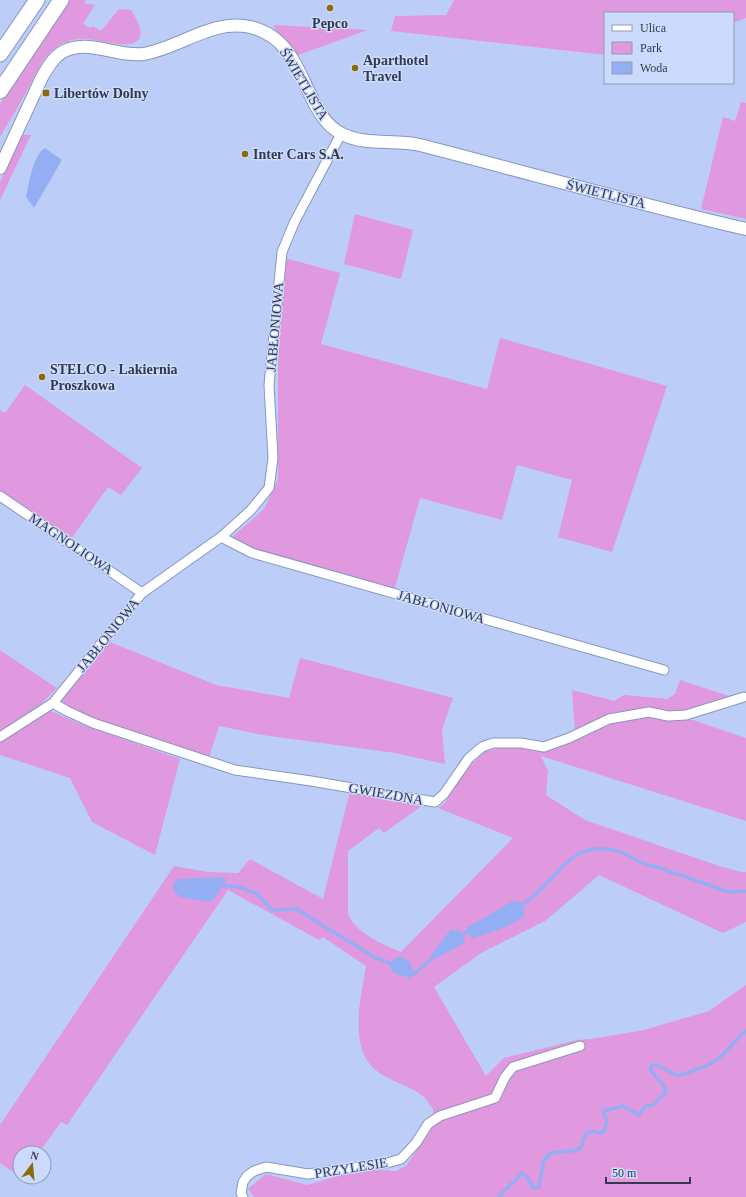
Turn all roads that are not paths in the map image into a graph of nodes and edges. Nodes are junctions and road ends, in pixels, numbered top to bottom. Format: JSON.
{"nodes":[{"id":1,"x":37,"y":0,"type":"edge"},
{"id":2,"x":61,"y":0,"type":"edge"},
{"id":3,"x":0,"y":54,"type":"edge"},
{"id":4,"x":0,"y":91,"type":"edge"},
{"id":5,"x":341,"y":134,"type":"junction"},
{"id":6,"x":0,"y":168,"type":"edge"},
{"id":7,"x":746,"y":229,"type":"edge"},
{"id":8,"x":0,"y":496,"type":"edge"},
{"id":9,"x":221,"y":537,"type":"junction"},
{"id":10,"x":142,"y":593,"type":"junction"},
{"id":11,"x":664,"y":670,"type":"dead end"},
{"id":12,"x":744,"y":697,"type":"dead end"},
{"id":13,"x":53,"y":702,"type":"junction"},
{"id":14,"x":0,"y":737,"type":"edge"},
{"id":15,"x":580,"y":1046,"type":"dead end"},
{"id":16,"x":243,"y":1197,"type":"edge"}],
"edges":[{"from":1,"to":3,"type":"highway"},
{"from":2,"to":4,"type":"highway"},
{"from":5,"to":6,"type":"street","name":"ŚWIETLISTA"},
{"from":5,"to":7,"type":"street","name":"ŚWIETLISTA"},
{"from":5,"to":9,"type":"street","name":"JABŁONIOWA"},
{"from":8,"to":10,"type":"street","name":"MAGNOLIOWA"},
{"from":9,"to":10,"type":"street","name":"JABŁONIOWA"},
{"from":9,"to":11,"type":"street","name":"JABŁONIOWA"},
{"from":10,"to":13,"type":"street","name":"JABŁONIOWA"},
{"from":12,"to":13,"type":"street","name":"GWIEZDNA"},
{"from":13,"to":14,"type":"street","name":"JABŁONIOWA"},
{"from":15,"to":16,"type":"street","name":"PRZYLESIE"}]}
